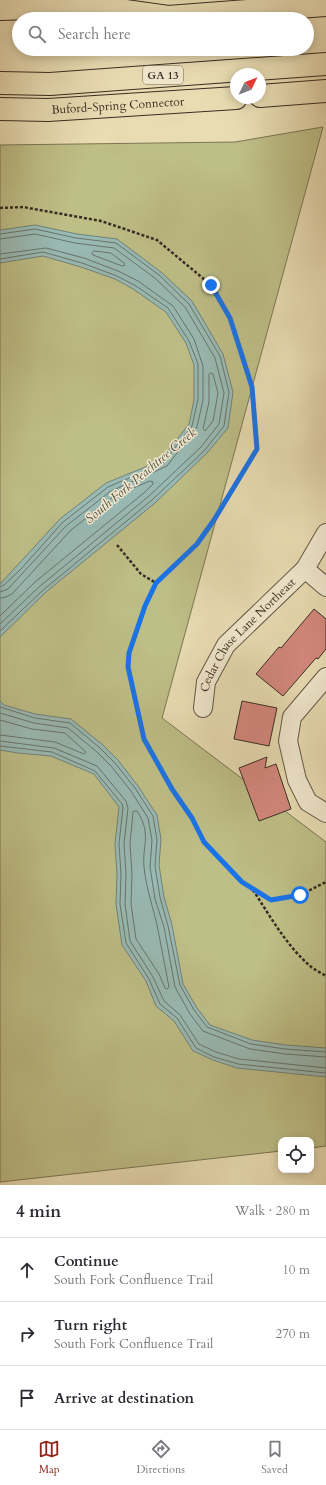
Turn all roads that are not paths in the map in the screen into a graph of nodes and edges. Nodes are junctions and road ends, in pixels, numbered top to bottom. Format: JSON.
{"nodes":[{"id":1,"x":140,"y":0,"type":"edge"},
{"id":2,"x":326,"y":5,"type":"edge"},
{"id":3,"x":91,"y":6,"type":"junction"},
{"id":4,"x":0,"y":9,"type":"edge"},
{"id":5,"x":133,"y":12,"type":"edge"},
{"id":6,"x":234,"y":12,"type":"edge"},
{"id":7,"x":326,"y":64,"type":"edge"},
{"id":8,"x":0,"y":83,"type":"edge"},
{"id":9,"x":326,"y":92,"type":"edge"},
{"id":10,"x":266,"y":96,"type":"edge"},
{"id":11,"x":230,"y":98,"type":"edge"},
{"id":12,"x":0,"y":109,"type":"edge"},
{"id":13,"x":326,"y":533,"type":"edge"},
{"id":14,"x":304,"y":569,"type":"junction"},
{"id":15,"x":326,"y":587,"type":"edge"},
{"id":16,"x":326,"y":677,"type":"edge"},
{"id":17,"x":203,"y":708,"type":"dead end"},
{"id":18,"x":326,"y":812,"type":"edge"}],
"edges":[{"from":1,"to":3,"type":"highway"},
{"from":2,"to":6,"type":"highway"},
{"from":3,"to":4,"type":"highway"},
{"from":3,"to":5,"type":"highway"},
{"from":7,"to":8,"type":"highway","name":"Buford-Spring Connector","number":"GA 13"},
{"from":9,"to":10,"type":"highway"},
{"from":11,"to":12,"type":"highway","name":"Buford-Spring Connector","number":"GA 13"},
{"from":13,"to":14,"type":"street","name":"Cedar Chase Lane Northeast"},
{"from":14,"to":15,"type":"street","name":"Cedar Chase Lane Northeast"},
{"from":14,"to":17,"type":"street","name":"Cedar Chase Lane Northeast"},
{"from":16,"to":18,"type":"street"}]}
